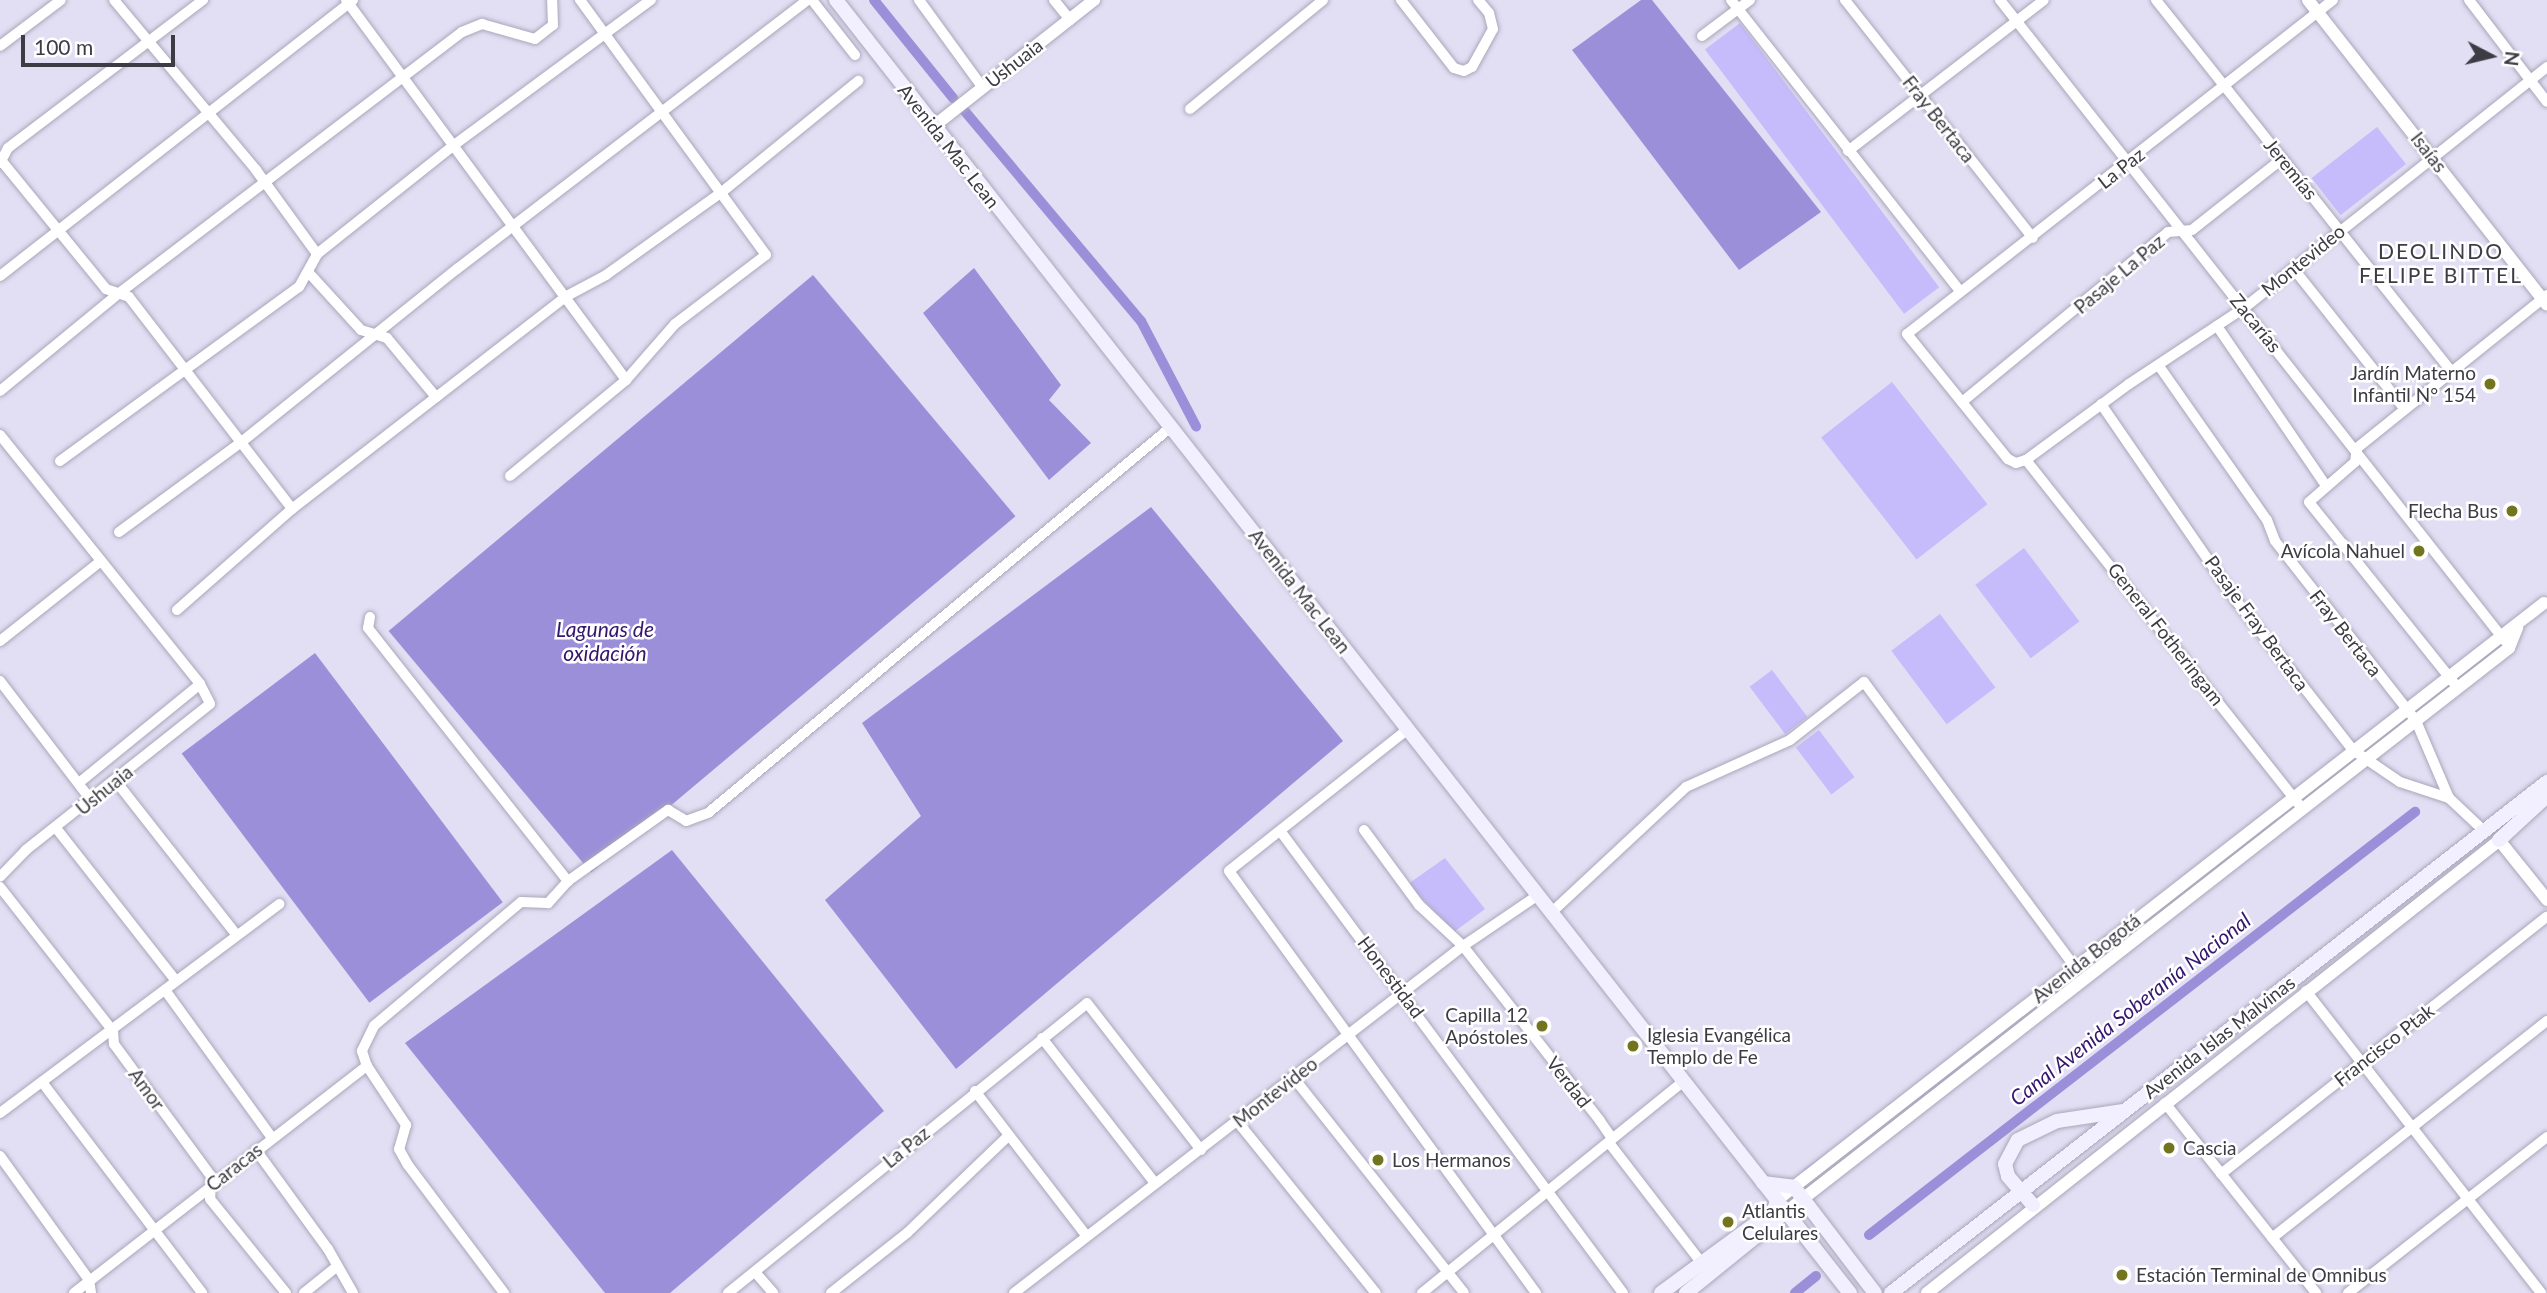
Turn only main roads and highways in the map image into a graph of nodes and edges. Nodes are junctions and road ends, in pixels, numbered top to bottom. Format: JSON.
{"nodes":[{"id":1,"x":836,"y":0,"type":"edge"},
{"id":2,"x":2547,"y":782,"type":"edge"},
{"id":3,"x":2547,"y":796,"type":"edge"},
{"id":4,"x":2499,"y":840,"type":"road end"},
{"id":5,"x":2124,"y":1111,"type":"junction"},
{"id":6,"x":1763,"y":1183,"type":"junction"},
{"id":7,"x":2019,"y":1193,"type":"junction"},
{"id":8,"x":2033,"y":1205,"type":"road end"},
{"id":9,"x":1782,"y":1206,"type":"junction"},
{"id":10,"x":1707,"y":1269,"type":"junction"},
{"id":11,"x":1845,"y":1287,"type":"edge"},
{"id":12,"x":1661,"y":1293,"type":"edge"},
{"id":13,"x":1686,"y":1293,"type":"edge"},
{"id":14,"x":1875,"y":1293,"type":"edge"},
{"id":15,"x":1891,"y":1293,"type":"edge"}],
"edges":[{"from":1,"to":6,"type":"main road","name":"Avenida Mac Lean"},
{"from":2,"to":5,"type":"main road","name":"Avenida Islas Malvinas"},
{"from":3,"to":4,"type":"main road"},
{"from":5,"to":7,"type":"main road","name":"Avenida Islas Malvinas"},
{"from":5,"to":7,"type":"main road"},
{"from":6,"to":9,"type":"main road","name":"Avenida Mac Lean"},
{"from":6,"to":14,"type":"main road"},
{"from":7,"to":8,"type":"main road"},
{"from":7,"to":15,"type":"main road","name":"Avenida Islas Malvinas"},
{"from":9,"to":10,"type":"main road","name":"Avenida Bogotá"},
{"from":9,"to":11,"type":"main road","name":"Avenida Mac Lean"},
{"from":10,"to":12,"type":"main road","name":"Avenida Bogotá"},
{"from":10,"to":13,"type":"main road","name":"Avenida Bogotá"}]}
